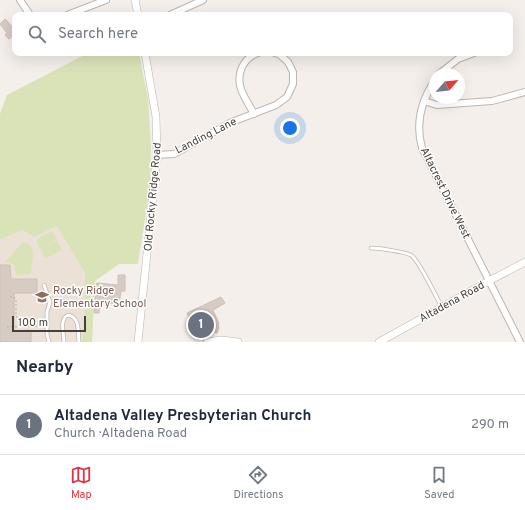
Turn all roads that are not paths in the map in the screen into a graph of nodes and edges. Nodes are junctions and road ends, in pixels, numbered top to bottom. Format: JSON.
{"nodes":[{"id":1,"x":20,"y":0,"type":"edge"},
{"id":2,"x":106,"y":0,"type":"edge"},
{"id":3,"x":135,"y":0,"type":"edge"},
{"id":4,"x":203,"y":0,"type":"edge"},
{"id":5,"x":28,"y":12,"type":"edge"},
{"id":6,"x":75,"y":12,"type":"edge"},
{"id":7,"x":137,"y":12,"type":"edge"},
{"id":8,"x":177,"y":12,"type":"edge"},
{"id":9,"x":146,"y":56,"type":"edge"},
{"id":10,"x":252,"y":56,"type":"edge"},
{"id":11,"x":281,"y":56,"type":"edge"},
{"id":12,"x":466,"y":56,"type":"edge"},
{"id":13,"x":447,"y":68,"type":"edge"},
{"id":14,"x":429,"y":89,"type":"edge"},
{"id":15,"x":525,"y":92,"type":"edge"},
{"id":16,"x":424,"y":101,"type":"junction"},
{"id":17,"x":254,"y":114,"type":"junction"},
{"id":18,"x":157,"y":155,"type":"junction"},
{"id":19,"x":371,"y":248,"type":"dead end"},
{"id":20,"x":525,"y":262,"type":"edge"},
{"id":21,"x":489,"y":281,"type":"junction"},
{"id":22,"x":44,"y":285,"type":"dead end"},
{"id":23,"x":442,"y":307,"type":"junction"},
{"id":24,"x":49,"y":342,"type":"edge"},
{"id":25,"x":64,"y":342,"type":"edge"},
{"id":26,"x":79,"y":342,"type":"edge"},
{"id":27,"x":138,"y":342,"type":"edge"},
{"id":28,"x":207,"y":342,"type":"edge"},
{"id":29,"x":238,"y":342,"type":"edge"},
{"id":30,"x":379,"y":342,"type":"edge"},
{"id":31,"x":520,"y":342,"type":"edge"}],
"edges":[{"from":1,"to":5,"type":"street"},
{"from":2,"to":6,"type":"street"},
{"from":3,"to":7,"type":"street"},
{"from":4,"to":8,"type":"street"},
{"from":9,"to":18,"type":"street","name":"Old Rocky Ridge Road"},
{"from":10,"to":17,"type":"street"},
{"from":11,"to":17,"type":"street","name":"Landing Lane"},
{"from":12,"to":13,"type":"street"},
{"from":14,"to":16,"type":"street","name":"Altacrest Drive West"},
{"from":15,"to":16,"type":"street"},
{"from":16,"to":21,"type":"street","name":"Altacrest Drive West"},
{"from":17,"to":18,"type":"street","name":"Landing Lane"},
{"from":18,"to":27,"type":"street","name":"Old Rocky Ridge Road"},
{"from":19,"to":23,"type":"lane"},
{"from":20,"to":21,"type":"street","name":"Altadena Road"},
{"from":21,"to":23,"type":"street","name":"Altadena Road"},
{"from":21,"to":31,"type":"street","name":"Altacrest Drive West"},
{"from":22,"to":24,"type":"lane"},
{"from":23,"to":30,"type":"street","name":"Altadena Road"},
{"from":25,"to":26,"type":"lane"},
{"from":28,"to":29,"type":"street"}]}
